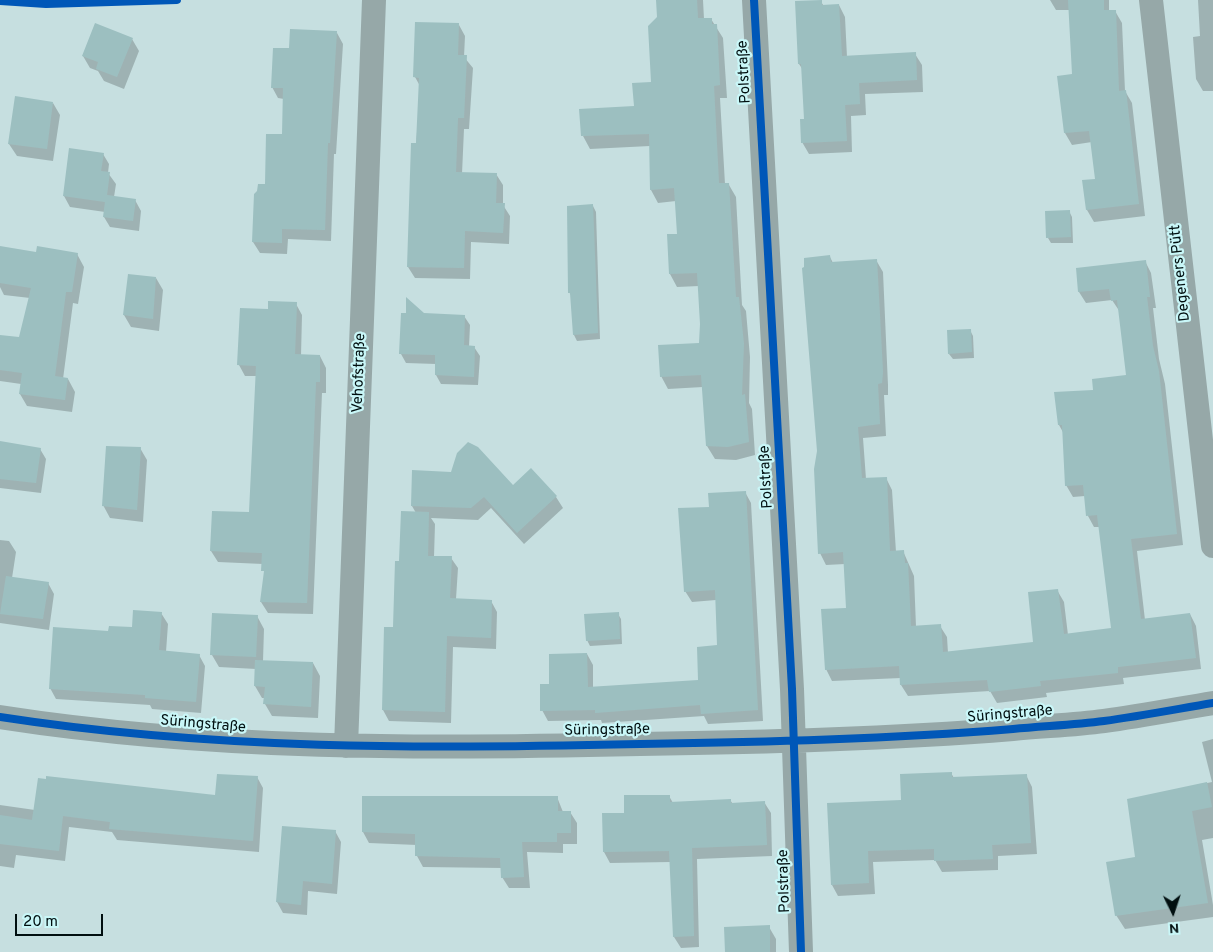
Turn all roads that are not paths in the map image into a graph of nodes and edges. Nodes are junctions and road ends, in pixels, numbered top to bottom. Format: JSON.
{"nodes":[{"id":1,"x":374,"y":0,"type":"edge"},
{"id":2,"x":754,"y":0,"type":"edge"},
{"id":3,"x":1151,"y":0,"type":"edge"},
{"id":4,"x":1213,"y":546,"type":"edge"},
{"id":5,"x":1213,"y":703,"type":"edge"},
{"id":6,"x":0,"y":717,"type":"edge"},
{"id":7,"x":794,"y":741,"type":"junction"},
{"id":8,"x":346,"y":746,"type":"junction"},
{"id":9,"x":801,"y":952,"type":"edge"}],
"edges":[{"from":1,"to":8,"type":"street","name":"Vehofstraße"},
{"from":2,"to":7,"type":"street","name":"Polstraße"},
{"from":3,"to":4,"type":"street","name":"Degeners Pütt"},
{"from":5,"to":7,"type":"street","name":"Süringstraße"},
{"from":6,"to":8,"type":"street","name":"Süringstraße"},
{"from":7,"to":8,"type":"street","name":"Süringstraße"},
{"from":7,"to":9,"type":"street","name":"Polstraße"}]}
